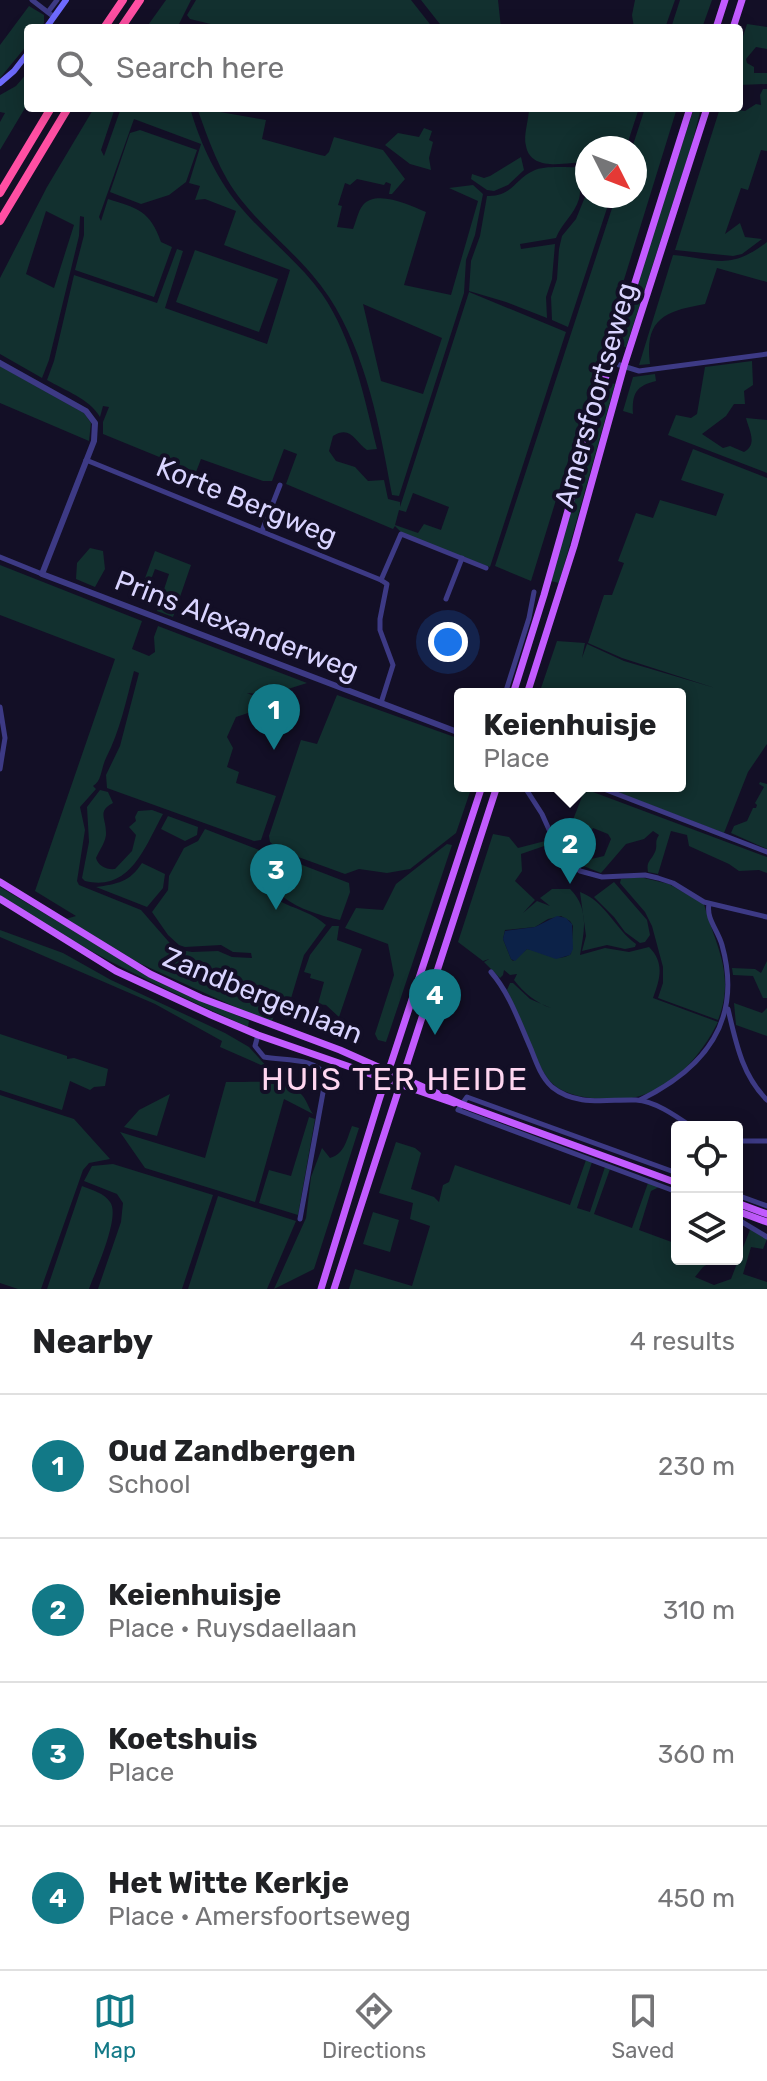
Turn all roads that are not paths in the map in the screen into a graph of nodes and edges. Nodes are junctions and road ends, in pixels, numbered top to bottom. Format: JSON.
{"nodes":[{"id":1,"x":32,"y":0,"type":"edge"},
{"id":2,"x":57,"y":0,"type":"edge"},
{"id":3,"x":66,"y":0,"type":"edge"},
{"id":4,"x":123,"y":0,"type":"edge"},
{"id":5,"x":140,"y":0,"type":"edge"},
{"id":6,"x":725,"y":0,"type":"edge"},
{"id":7,"x":742,"y":0,"type":"edge"},
{"id":8,"x":51,"y":14,"type":"junction"},
{"id":9,"x":47,"y":24,"type":"edge"},
{"id":10,"x":107,"y":24,"type":"edge"},
{"id":11,"x":124,"y":24,"type":"edge"},
{"id":12,"x":717,"y":24,"type":"edge"},
{"id":13,"x":734,"y":24,"type":"edge"},
{"id":14,"x":24,"y":58,"type":"edge"},
{"id":15,"x":0,"y":83,"type":"edge"},
{"id":16,"x":49,"y":112,"type":"edge"},
{"id":17,"x":66,"y":112,"type":"edge"},
{"id":18,"x":689,"y":112,"type":"edge"},
{"id":19,"x":706,"y":112,"type":"edge"},
{"id":20,"x":0,"y":193,"type":"edge"},
{"id":21,"x":0,"y":221,"type":"edge"},
{"id":22,"x":767,"y":354,"type":"edge"},
{"id":23,"x":610,"y":362,"type":"junction"},
{"id":24,"x":0,"y":363,"type":"edge"},
{"id":25,"x":624,"y":366,"type":"junction"},
{"id":26,"x":86,"y":460,"type":"junction"},
{"id":27,"x":280,"y":485,"type":"dead end"},
{"id":28,"x":262,"y":531,"type":"junction"},
{"id":29,"x":0,"y":557,"type":"edge"},
{"id":30,"x":462,"y":558,"type":"junction"},
{"id":31,"x":486,"y":568,"type":"dead end"},
{"id":32,"x":42,"y":574,"type":"junction"},
{"id":33,"x":381,"y":580,"type":"junction"},
{"id":34,"x":534,"y":592,"type":"dead end"},
{"id":35,"x":446,"y":599,"type":"dead end"},
{"id":36,"x":507,"y":688,"type":"edge"},
{"id":37,"x":515,"y":688,"type":"edge"},
{"id":38,"x":529,"y":688,"type":"edge"},
{"id":39,"x":381,"y":704,"type":"junction"},
{"id":40,"x":0,"y":707,"type":"edge"},
{"id":41,"x":454,"y":731,"type":"edge"},
{"id":42,"x":0,"y":769,"type":"edge"},
{"id":43,"x":480,"y":792,"type":"edge"},
{"id":44,"x":495,"y":792,"type":"edge"},
{"id":45,"x":528,"y":792,"type":"edge"},
{"id":46,"x":612,"y":792,"type":"edge"},
{"id":47,"x":767,"y":852,"type":"edge"},
{"id":48,"x":0,"y":882,"type":"edge"},
{"id":49,"x":0,"y":899,"type":"edge"},
{"id":50,"x":709,"y":904,"type":"junction"},
{"id":51,"x":767,"y":917,"type":"edge"},
{"id":52,"x":491,"y":972,"type":"dead end"},
{"id":53,"x":727,"y":1008,"type":"junction"},
{"id":54,"x":264,"y":1022,"type":"junction"},
{"id":55,"x":258,"y":1035,"type":"junction"},
{"id":56,"x":389,"y":1071,"type":"junction"},
{"id":57,"x":403,"y":1077,"type":"junction"},
{"id":58,"x":386,"y":1081,"type":"junction"},
{"id":59,"x":400,"y":1086,"type":"junction"},
{"id":60,"x":638,"y":1100,"type":"junction"},
{"id":61,"x":767,"y":1100,"type":"edge"},
{"id":62,"x":461,"y":1104,"type":"junction"},
{"id":63,"x":683,"y":1121,"type":"edge"},
{"id":64,"x":743,"y":1141,"type":"edge"},
{"id":65,"x":767,"y":1141,"type":"edge"},
{"id":66,"x":671,"y":1171,"type":"edge"},
{"id":67,"x":671,"y":1181,"type":"edge"},
{"id":68,"x":671,"y":1190,"type":"edge"},
{"id":69,"x":743,"y":1197,"type":"edge"},
{"id":70,"x":743,"y":1205,"type":"edge"},
{"id":71,"x":767,"y":1206,"type":"edge"},
{"id":72,"x":743,"y":1213,"type":"edge"},
{"id":73,"x":767,"y":1214,"type":"edge"},
{"id":74,"x":300,"y":1219,"type":"dead end"},
{"id":75,"x":767,"y":1222,"type":"edge"},
{"id":76,"x":743,"y":1223,"type":"edge"},
{"id":77,"x":767,"y":1237,"type":"edge"},
{"id":78,"x":321,"y":1289,"type":"edge"},
{"id":79,"x":334,"y":1289,"type":"edge"}],
"edges":[{"from":1,"to":8,"type":"street"},
{"from":2,"to":8,"type":"street"},
{"from":3,"to":8,"type":"main road"},
{"from":4,"to":10,"type":"highway"},
{"from":5,"to":11,"type":"highway"},
{"from":6,"to":12,"type":"main road"},
{"from":7,"to":13,"type":"main road"},
{"from":8,"to":9,"type":"main road"},
{"from":14,"to":15,"type":"main road"},
{"from":16,"to":20,"type":"highway"},
{"from":17,"to":21,"type":"highway"},
{"from":18,"to":23,"type":"main road","name":"Amersfoortseweg"},
{"from":19,"to":25,"type":"main road","name":"Amersfoortseweg"},
{"from":22,"to":25,"type":"street"},
{"from":23,"to":25,"type":"street"},
{"from":23,"to":37,"type":"main road","name":"Amersfoortseweg"},
{"from":24,"to":26,"type":"street"},
{"from":25,"to":38,"type":"main road","name":"Amersfoortseweg"},
{"from":26,"to":28,"type":"street","name":"Korte Bergweg"},
{"from":26,"to":32,"type":"street"},
{"from":27,"to":28,"type":"street"},
{"from":28,"to":33,"type":"street","name":"Korte Bergweg"},
{"from":29,"to":32,"type":"street","name":"Prins Alexanderweg"},
{"from":30,"to":31,"type":"street"},
{"from":30,"to":33,"type":"street"},
{"from":30,"to":35,"type":"street"},
{"from":32,"to":39,"type":"street","name":"Prins Alexanderweg"},
{"from":33,"to":39,"type":"street"},
{"from":34,"to":36,"type":"street"},
{"from":39,"to":41,"type":"street","name":"Prins Alexanderweg"},
{"from":40,"to":42,"type":"street"},
{"from":43,"to":56,"type":"main road"},
{"from":44,"to":57,"type":"main road"},
{"from":45,"to":50,"type":"street"},
{"from":46,"to":47,"type":"street"},
{"from":48,"to":54,"type":"main road","name":"Zandbergenlaan"},
{"from":49,"to":55,"type":"main road","name":"Zandbergenlaan"},
{"from":50,"to":51,"type":"street"},
{"from":50,"to":53,"type":"street"},
{"from":52,"to":60,"type":"street"},
{"from":53,"to":60,"type":"street"},
{"from":53,"to":61,"type":"street"},
{"from":54,"to":55,"type":"main road"},
{"from":54,"to":56,"type":"main road","name":"Zandbergenlaan"},
{"from":55,"to":58,"type":"main road","name":"Zandbergenlaan"},
{"from":55,"to":74,"type":"street"},
{"from":56,"to":57,"type":"main road","name":"Zandbergenlaan"},
{"from":56,"to":58,"type":"main road"},
{"from":57,"to":59,"type":"main road"},
{"from":57,"to":62,"type":"main road","name":"Zandbergenlaan"},
{"from":58,"to":59,"type":"main road","name":"Zandbergenlaan"},
{"from":58,"to":78,"type":"main road"},
{"from":59,"to":62,"type":"main road","name":"Zandbergenlaan"},
{"from":59,"to":79,"type":"main road"},
{"from":60,"to":63,"type":"street"},
{"from":62,"to":66,"type":"street"},
{"from":62,"to":67,"type":"main road"},
{"from":62,"to":68,"type":"street"},
{"from":64,"to":65,"type":"street"},
{"from":69,"to":71,"type":"street"},
{"from":70,"to":73,"type":"main road"},
{"from":72,"to":75,"type":"main road"},
{"from":76,"to":77,"type":"street"}]}
